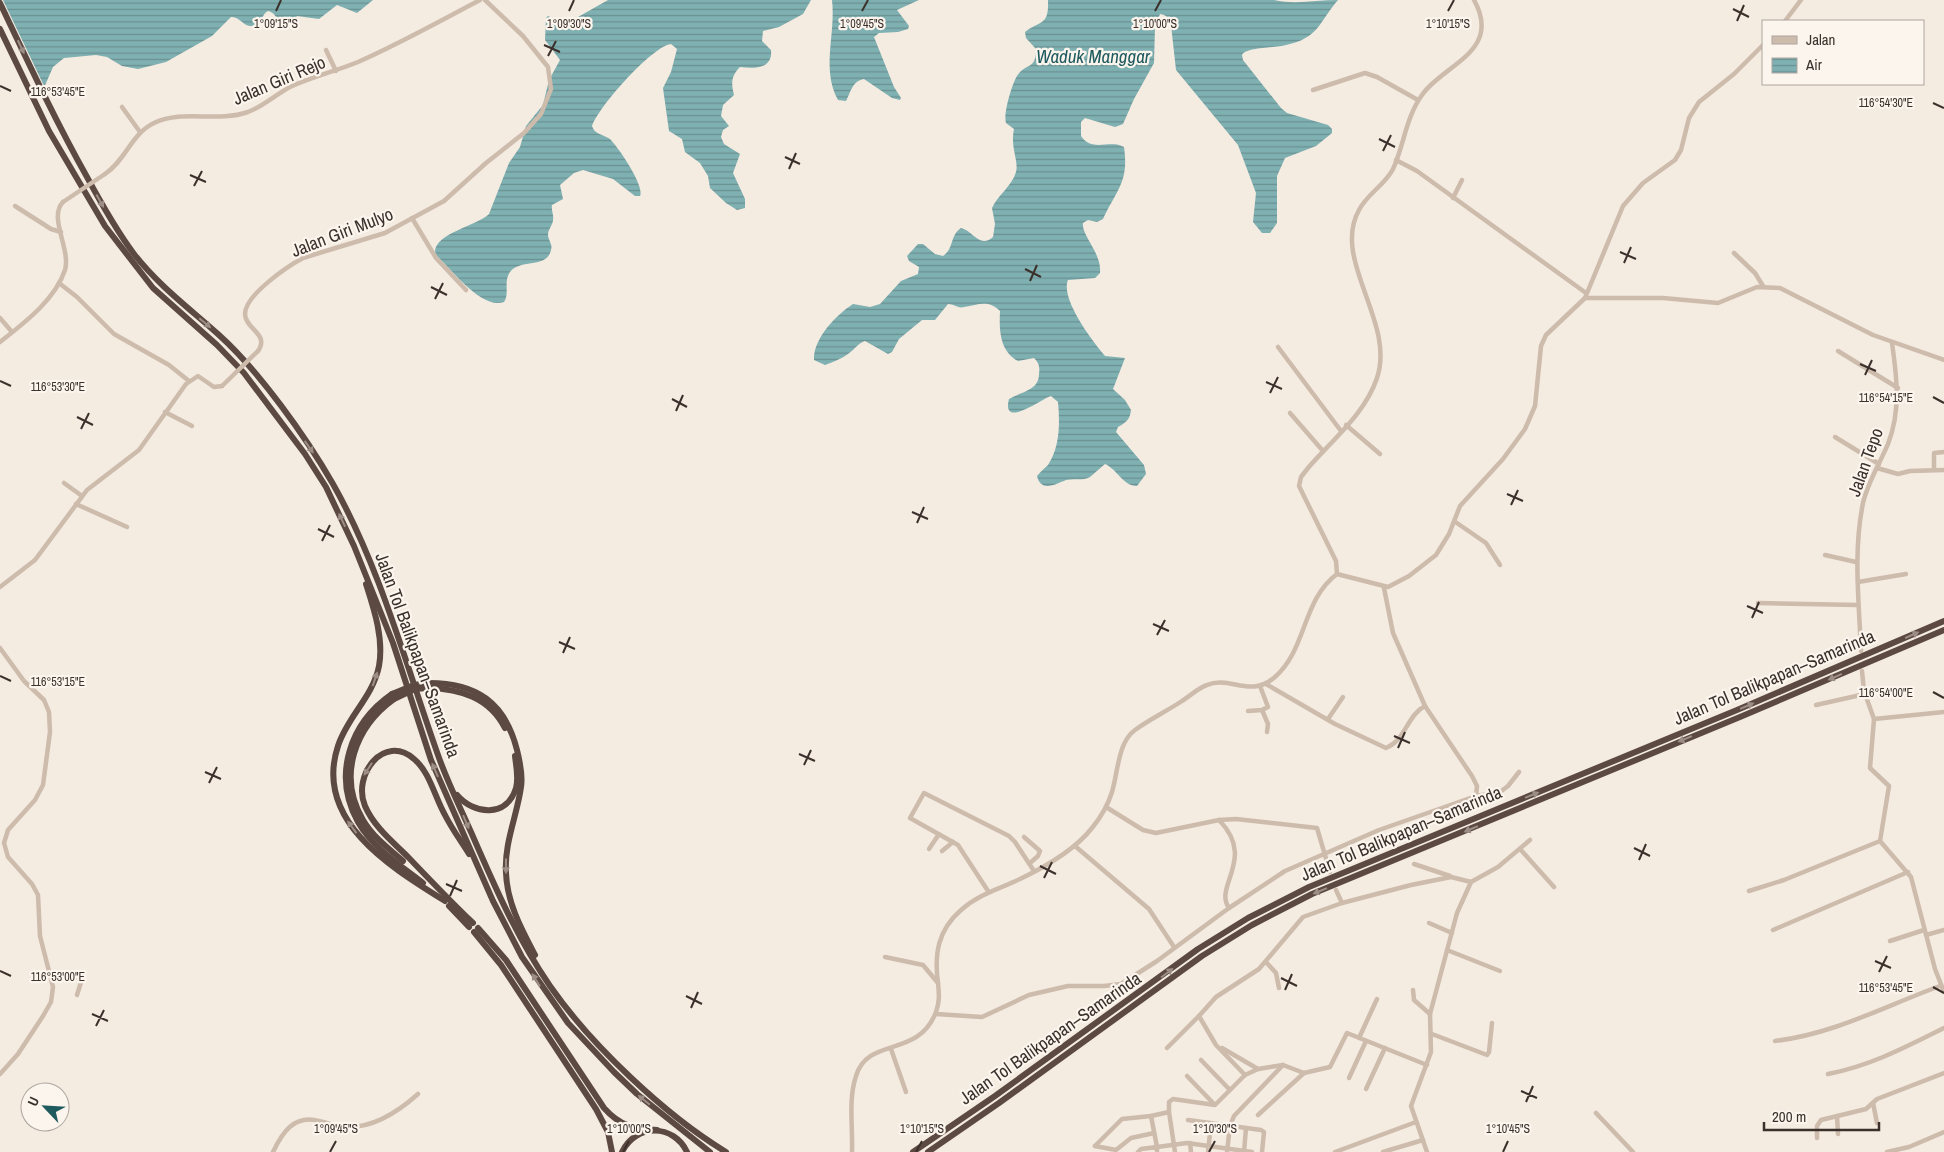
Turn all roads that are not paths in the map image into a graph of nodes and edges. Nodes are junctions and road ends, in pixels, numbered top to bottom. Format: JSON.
{"nodes":[{"id":1,"x":480,"y":0,"type":"edge"},
{"id":2,"x":485,"y":0,"type":"edge"},
{"id":3,"x":1474,"y":0,"type":"edge"},
{"id":4,"x":1801,"y":0,"type":"edge"},
{"id":5,"x":0,"y":3,"type":"edge"},
{"id":6,"x":1786,"y":20,"type":"edge"},
{"id":7,"x":0,"y":29,"type":"edge"},
{"id":8,"x":1762,"y":46,"type":"edge"},
{"id":9,"x":326,"y":50,"type":"dead end"},
{"id":10,"x":336,"y":71,"type":"junction"},
{"id":11,"x":1314,"y":90,"type":"dead end"},
{"id":12,"x":1418,"y":100,"type":"junction"},
{"id":13,"x":122,"y":107,"type":"dead end"},
{"id":14,"x":140,"y":132,"type":"junction"},
{"id":15,"x":1396,"y":160,"type":"junction"},
{"id":16,"x":1462,"y":180,"type":"dead end"},
{"id":17,"x":1453,"y":198,"type":"junction"},
{"id":18,"x":15,"y":206,"type":"dead end"},
{"id":19,"x":412,"y":218,"type":"junction"},
{"id":20,"x":60,"y":232,"type":"junction"},
{"id":21,"x":1734,"y":253,"type":"dead end"},
{"id":22,"x":58,"y":283,"type":"junction"},
{"id":23,"x":1763,"y":286,"type":"junction"},
{"id":24,"x":466,"y":290,"type":"dead end"},
{"id":25,"x":1586,"y":296,"type":"junction"},
{"id":26,"x":0,"y":318,"type":"edge"},
{"id":27,"x":12,"y":332,"type":"junction"},
{"id":28,"x":0,"y":342,"type":"edge"},
{"id":29,"x":1892,"y":343,"type":"junction"},
{"id":30,"x":1278,"y":347,"type":"dead end"},
{"id":31,"x":1838,"y":351,"type":"dead end"},
{"id":32,"x":1943,"y":360,"type":"edge"},
{"id":33,"x":189,"y":381,"type":"junction"},
{"id":34,"x":1898,"y":388,"type":"junction"},
{"id":35,"x":165,"y":412,"type":"junction"},
{"id":36,"x":1290,"y":412,"type":"dead end"},
{"id":37,"x":192,"y":426,"type":"dead end"},
{"id":38,"x":1346,"y":426,"type":"junction"},
{"id":39,"x":1341,"y":431,"type":"junction"},
{"id":40,"x":1835,"y":438,"type":"dead end"},
{"id":41,"x":1323,"y":451,"type":"junction"},
{"id":42,"x":1944,"y":452,"type":"edge"},
{"id":43,"x":1380,"y":454,"type":"dead end"},
{"id":44,"x":1878,"y":466,"type":"junction"},
{"id":45,"x":1934,"y":470,"type":"junction"},
{"id":46,"x":1944,"y":470,"type":"edge"},
{"id":47,"x":64,"y":483,"type":"dead end"},
{"id":48,"x":82,"y":496,"type":"junction"},
{"id":49,"x":76,"y":504,"type":"junction"},
{"id":50,"x":1454,"y":521,"type":"junction"},
{"id":51,"x":126,"y":526,"type":"dead end"},
{"id":52,"x":354,"y":546,"type":"junction"},
{"id":53,"x":1825,"y":555,"type":"dead end"},
{"id":54,"x":1856,"y":562,"type":"junction"},
{"id":55,"x":1500,"y":565,"type":"dead end"},
{"id":56,"x":1337,"y":574,"type":"junction"},
{"id":57,"x":1906,"y":574,"type":"dead end"},
{"id":58,"x":1858,"y":582,"type":"junction"},
{"id":59,"x":0,"y":587,"type":"edge"},
{"id":60,"x":1384,"y":588,"type":"junction"},
{"id":61,"x":1758,"y":603,"type":"dead end"},
{"id":62,"x":1858,"y":606,"type":"junction"},
{"id":63,"x":1944,"y":621,"type":"edge"},
{"id":64,"x":1944,"y":630,"type":"edge"},
{"id":65,"x":0,"y":648,"type":"edge"},
{"id":66,"x":1861,"y":651,"type":"dead end"},
{"id":67,"x":1862,"y":672,"type":"dead end"},
{"id":68,"x":1266,"y":684,"type":"junction"},
{"id":69,"x":428,"y":685,"type":"junction"},
{"id":70,"x":1260,"y":686,"type":"junction"},
{"id":71,"x":1865,"y":694,"type":"junction"},
{"id":72,"x":1343,"y":698,"type":"dead end"},
{"id":73,"x":1816,"y":705,"type":"dead end"},
{"id":74,"x":1425,"y":706,"type":"junction"},
{"id":75,"x":1262,"y":710,"type":"junction"},
{"id":76,"x":1248,"y":711,"type":"dead end"},
{"id":77,"x":1944,"y":712,"type":"edge"},
{"id":78,"x":1328,"y":719,"type":"junction"},
{"id":79,"x":1874,"y":719,"type":"junction"},
{"id":80,"x":1267,"y":732,"type":"dead end"},
{"id":81,"x":1519,"y":772,"type":"dead end"},
{"id":82,"x":453,"y":790,"type":"junction"},
{"id":83,"x":1476,"y":796,"type":"junction"},
{"id":84,"x":1106,"y":807,"type":"junction"},
{"id":85,"x":1219,"y":820,"type":"junction"},
{"id":86,"x":939,"y":834,"type":"junction"},
{"id":87,"x":1024,"y":837,"type":"dead end"},
{"id":88,"x":1530,"y":840,"type":"dead end"},
{"id":89,"x":1880,"y":841,"type":"junction"},
{"id":90,"x":953,"y":842,"type":"junction"},
{"id":91,"x":1075,"y":846,"type":"junction"},
{"id":92,"x":2,"y":848,"type":"edge"},
{"id":93,"x":929,"y":849,"type":"dead end"},
{"id":94,"x":1520,"y":849,"type":"junction"},
{"id":95,"x":942,"y":851,"type":"dead end"},
{"id":96,"x":1325,"y":855,"type":"junction"},
{"id":97,"x":1030,"y":863,"type":"junction"},
{"id":98,"x":1414,"y":864,"type":"dead end"},
{"id":99,"x":1034,"y":871,"type":"junction"},
{"id":100,"x":1330,"y":872,"type":"dead end"},
{"id":101,"x":1908,"y":872,"type":"junction"},
{"id":102,"x":481,"y":874,"type":"junction"},
{"id":103,"x":1452,"y":877,"type":"junction"},
{"id":104,"x":1471,"y":882,"type":"junction"},
{"id":105,"x":1554,"y":887,"type":"dead end"},
{"id":106,"x":1336,"y":890,"type":"dead end"},
{"id":107,"x":988,"y":891,"type":"junction"},
{"id":108,"x":1749,"y":891,"type":"dead end"},
{"id":109,"x":446,"y":899,"type":"junction"},
{"id":110,"x":1342,"y":903,"type":"junction"},
{"id":111,"x":1229,"y":908,"type":"junction"},
{"id":112,"x":1429,"y":923,"type":"dead end"},
{"id":113,"x":473,"y":928,"type":"junction"},
{"id":114,"x":1773,"y":930,"type":"dead end"},
{"id":115,"x":1944,"y":930,"type":"edge"},
{"id":116,"x":1452,"y":932,"type":"junction"},
{"id":117,"x":1925,"y":932,"type":"junction"},
{"id":118,"x":1890,"y":941,"type":"dead end"},
{"id":119,"x":1174,"y":947,"type":"junction"},
{"id":120,"x":1447,"y":950,"type":"junction"},
{"id":121,"x":885,"y":958,"type":"dead end"},
{"id":122,"x":1266,"y":962,"type":"junction"},
{"id":123,"x":1500,"y":971,"type":"dead end"},
{"id":124,"x":51,"y":976,"type":"junction"},
{"id":125,"x":938,"y":983,"type":"junction"},
{"id":126,"x":551,"y":988,"type":"junction"},
{"id":127,"x":1279,"y":988,"type":"dead end"},
{"id":128,"x":1942,"y":989,"type":"edge"},
{"id":129,"x":1412,"y":990,"type":"dead end"},
{"id":130,"x":77,"y":995,"type":"dead end"},
{"id":131,"x":1377,"y":1000,"type":"dead end"},
{"id":132,"x":936,"y":1014,"type":"junction"},
{"id":133,"x":1430,"y":1014,"type":"junction"},
{"id":134,"x":1199,"y":1016,"type":"junction"},
{"id":135,"x":1492,"y":1023,"type":"dead end"},
{"id":136,"x":1944,"y":1028,"type":"edge"},
{"id":137,"x":1432,"y":1034,"type":"junction"},
{"id":138,"x":1359,"y":1038,"type":"junction"},
{"id":139,"x":1366,"y":1041,"type":"junction"},
{"id":140,"x":1775,"y":1041,"type":"dead end"},
{"id":141,"x":1216,"y":1045,"type":"junction"},
{"id":142,"x":1167,"y":1048,"type":"dead end"},
{"id":143,"x":1385,"y":1048,"type":"junction"},
{"id":144,"x":891,"y":1049,"type":"junction"},
{"id":145,"x":1200,"y":1060,"type":"dead end"},
{"id":146,"x":1283,"y":1065,"type":"junction"},
{"id":147,"x":1427,"y":1065,"type":"junction"},
{"id":148,"x":1258,"y":1069,"type":"junction"},
{"id":149,"x":1304,"y":1073,"type":"junction"},
{"id":150,"x":1944,"y":1073,"type":"edge"},
{"id":151,"x":0,"y":1074,"type":"edge"},
{"id":152,"x":1828,"y":1074,"type":"dead end"},
{"id":153,"x":1245,"y":1075,"type":"junction"},
{"id":154,"x":1187,"y":1076,"type":"dead end"},
{"id":155,"x":1349,"y":1078,"type":"dead end"},
{"id":156,"x":1366,"y":1089,"type":"dead end"},
{"id":157,"x":1230,"y":1090,"type":"junction"},
{"id":158,"x":906,"y":1092,"type":"dead end"},
{"id":159,"x":418,"y":1094,"type":"dead end"},
{"id":160,"x":1872,"y":1103,"type":"junction"},
{"id":161,"x":1215,"y":1104,"type":"junction"},
{"id":162,"x":1169,"y":1112,"type":"junction"},
{"id":163,"x":1596,"y":1113,"type":"dead end"},
{"id":164,"x":1258,"y":1115,"type":"dead end"},
{"id":165,"x":1151,"y":1116,"type":"junction"},
{"id":166,"x":1836,"y":1116,"type":"junction"},
{"id":167,"x":1188,"y":1120,"type":"dead end"},
{"id":168,"x":1416,"y":1122,"type":"junction"},
{"id":169,"x":1877,"y":1122,"type":"dead end"},
{"id":170,"x":1211,"y":1124,"type":"junction"},
{"id":171,"x":1230,"y":1126,"type":"junction"},
{"id":172,"x":1246,"y":1128,"type":"junction"},
{"id":173,"x":657,"y":1130,"type":"junction"},
{"id":174,"x":1944,"y":1132,"type":"edge"},
{"id":175,"x":1154,"y":1133,"type":"junction"},
{"id":176,"x":1838,"y":1134,"type":"dead end"},
{"id":177,"x":1817,"y":1138,"type":"dead end"},
{"id":178,"x":1423,"y":1140,"type":"junction"},
{"id":179,"x":1190,"y":1143,"type":"junction"},
{"id":180,"x":1174,"y":1144,"type":"junction"},
{"id":181,"x":1157,"y":1149,"type":"edge"},
{"id":182,"x":1208,"y":1149,"type":"edge"},
{"id":183,"x":1227,"y":1150,"type":"edge"},
{"id":184,"x":273,"y":1152,"type":"edge"},
{"id":185,"x":612,"y":1152,"type":"edge"},
{"id":186,"x":622,"y":1152,"type":"edge"},
{"id":187,"x":687,"y":1152,"type":"edge"},
{"id":188,"x":710,"y":1152,"type":"edge"},
{"id":189,"x":726,"y":1152,"type":"edge"},
{"id":190,"x":852,"y":1152,"type":"edge"},
{"id":191,"x":912,"y":1152,"type":"edge"},
{"id":192,"x":928,"y":1152,"type":"edge"},
{"id":193,"x":1138,"y":1152,"type":"edge"},
{"id":194,"x":1175,"y":1152,"type":"edge"},
{"id":195,"x":1191,"y":1152,"type":"edge"},
{"id":196,"x":1244,"y":1152,"type":"edge"},
{"id":197,"x":1252,"y":1152,"type":"edge"},
{"id":198,"x":1262,"y":1152,"type":"edge"},
{"id":199,"x":1335,"y":1152,"type":"edge"},
{"id":200,"x":1383,"y":1152,"type":"edge"},
{"id":201,"x":1427,"y":1152,"type":"edge"},
{"id":202,"x":1633,"y":1152,"type":"edge"},
{"id":203,"x":1887,"y":1152,"type":"edge"}],
"edges":[{"from":1,"to":10,"type":"street","name":"Jalan Giri Rejo"},
{"from":2,"to":19,"type":"street","name":"Jalan Giri Mulyo"},
{"from":3,"to":12,"type":"street"},
{"from":4,"to":6,"type":"street"},
{"from":5,"to":82,"type":"highway","name":"Jalan Tol Balikpapan–Samarinda","one_way":true},
{"from":52,"to":7,"type":"highway","name":"Jalan Tol Balikpapan–Samarinda","one_way":true},
{"from":8,"to":25,"type":"street"},
{"from":9,"to":10,"type":"street"},
{"from":10,"to":14,"type":"street","name":"Jalan Giri Rejo"},
{"from":11,"to":12,"type":"street"},
{"from":12,"to":15,"type":"street"},
{"from":13,"to":14,"type":"street"},
{"from":14,"to":20,"type":"street","name":"Jalan Giri Rejo","bridge":true},
{"from":15,"to":17,"type":"street"},
{"from":15,"to":38,"type":"street"},
{"from":16,"to":17,"type":"street"},
{"from":17,"to":25,"type":"street"},
{"from":18,"to":20,"type":"street"},
{"from":19,"to":24,"type":"street"},
{"from":19,"to":33,"type":"street","name":"Jalan Giri Mulyo","bridge":true},
{"from":20,"to":22,"type":"street","name":"Jalan Giri Rejo"},
{"from":21,"to":23,"type":"street"},
{"from":22,"to":27,"type":"street","name":"Jalan Giri Rejo"},
{"from":22,"to":33,"type":"street"},
{"from":23,"to":25,"type":"street"},
{"from":23,"to":29,"type":"street"},
{"from":25,"to":50,"type":"street"},
{"from":26,"to":27,"type":"street"},
{"from":27,"to":28,"type":"street","name":"Jalan Giri Rejo"},
{"from":29,"to":32,"type":"street"},
{"from":29,"to":34,"type":"street","name":"Jalan Tepo"},
{"from":30,"to":39,"type":"street"},
{"from":31,"to":34,"type":"street"},
{"from":33,"to":35,"type":"street"},
{"from":34,"to":44,"type":"street","name":"Jalan Tepo"},
{"from":35,"to":37,"type":"street"},
{"from":35,"to":48,"type":"street"},
{"from":36,"to":41,"type":"street"},
{"from":38,"to":39,"type":"street"},
{"from":38,"to":43,"type":"street"},
{"from":39,"to":41,"type":"street"},
{"from":40,"to":44,"type":"street"},
{"from":41,"to":56,"type":"street"},
{"from":42,"to":45,"type":"street"},
{"from":44,"to":45,"type":"street"},
{"from":44,"to":54,"type":"street","name":"Jalan Tepo"},
{"from":45,"to":46,"type":"street"},
{"from":47,"to":48,"type":"street"},
{"from":48,"to":49,"type":"street"},
{"from":49,"to":51,"type":"street"},
{"from":49,"to":59,"type":"street"},
{"from":50,"to":55,"type":"street"},
{"from":50,"to":60,"type":"street"},
{"from":102,"to":52,"type":"highway","name":"Jalan Tol Balikpapan–Samarinda","one_way":true},
{"from":109,"to":52,"type":"highway","one_way":true},
{"from":53,"to":54,"type":"street"},
{"from":54,"to":58,"type":"street","name":"Jalan Tepo"},
{"from":56,"to":60,"type":"street"},
{"from":56,"to":68,"type":"street"},
{"from":57,"to":58,"type":"street"},
{"from":58,"to":62,"type":"street","name":"Jalan Tepo"},
{"from":60,"to":74,"type":"street"},
{"from":61,"to":62,"type":"street"},
{"from":62,"to":66,"type":"street","name":"Jalan Tepo"},
{"from":191,"to":63,"type":"highway","name":"Jalan Tol Balikpapan–Samarinda","one_way":true},
{"from":64,"to":192,"type":"highway","name":"Jalan Tol Balikpapan–Samarinda","one_way":true},
{"from":65,"to":92,"type":"street"},
{"from":67,"to":71,"type":"street"},
{"from":68,"to":70,"type":"street"},
{"from":68,"to":78,"type":"street"},
{"from":69,"to":82,"type":"highway"},
{"from":69,"to":109,"type":"highway","bridge":true},
{"from":69,"to":126,"type":"highway","one_way":true},
{"from":70,"to":75,"type":"street"},
{"from":70,"to":84,"type":"street"},
{"from":71,"to":73,"type":"street"},
{"from":71,"to":79,"type":"street"},
{"from":72,"to":78,"type":"street"},
{"from":74,"to":78,"type":"street"},
{"from":74,"to":83,"type":"street"},
{"from":75,"to":76,"type":"street"},
{"from":75,"to":80,"type":"street"},
{"from":77,"to":79,"type":"street"},
{"from":79,"to":89,"type":"street"},
{"from":81,"to":83,"type":"street"},
{"from":82,"to":126,"type":"highway","name":"Jalan Tol Balikpapan–Samarinda","one_way":true},
{"from":83,"to":96,"type":"street"},
{"from":84,"to":85,"type":"street"},
{"from":84,"to":91,"type":"street"},
{"from":85,"to":96,"type":"street"},
{"from":85,"to":111,"type":"street"},
{"from":86,"to":90,"type":"street"},
{"from":86,"to":93,"type":"street"},
{"from":86,"to":97,"type":"street"},
{"from":87,"to":97,"type":"street"},
{"from":88,"to":94,"type":"street"},
{"from":89,"to":101,"type":"street"},
{"from":89,"to":108,"type":"street"},
{"from":90,"to":95,"type":"street"},
{"from":90,"to":107,"type":"street"},
{"from":91,"to":99,"type":"street"},
{"from":91,"to":119,"type":"street"},
{"from":92,"to":124,"type":"street"},
{"from":94,"to":104,"type":"street"},
{"from":94,"to":105,"type":"street"},
{"from":96,"to":100,"type":"street"},
{"from":96,"to":111,"type":"street"},
{"from":97,"to":99,"type":"street"},
{"from":98,"to":103,"type":"street"},
{"from":99,"to":107,"type":"street"},
{"from":101,"to":114,"type":"street"},
{"from":101,"to":117,"type":"street"},
{"from":102,"to":109,"type":"highway","one_way":true},
{"from":188,"to":102,"type":"highway","name":"Jalan Tol Balikpapan–Samarinda","one_way":true},
{"from":103,"to":104,"type":"street"},
{"from":103,"to":110,"type":"street"},
{"from":104,"to":116,"type":"street"},
{"from":106,"to":110,"type":"street"},
{"from":107,"to":125,"type":"street"},
{"from":109,"to":113,"type":"highway"},
{"from":110,"to":122,"type":"street"},
{"from":111,"to":119,"type":"street"},
{"from":112,"to":116,"type":"street"},
{"from":113,"to":173,"type":"highway"},
{"from":113,"to":185,"type":"highway"},
{"from":115,"to":117,"type":"street"},
{"from":116,"to":120,"type":"street"},
{"from":117,"to":118,"type":"street"},
{"from":117,"to":128,"type":"street"},
{"from":119,"to":132,"type":"street"},
{"from":120,"to":123,"type":"street"},
{"from":120,"to":133,"type":"street"},
{"from":121,"to":125,"type":"street"},
{"from":122,"to":127,"type":"street"},
{"from":122,"to":134,"type":"street"},
{"from":124,"to":130,"type":"street"},
{"from":124,"to":151,"type":"street"},
{"from":125,"to":132,"type":"street"},
{"from":126,"to":189,"type":"highway","name":"Jalan Tol Balikpapan–Samarinda"},
{"from":128,"to":140,"type":"street"},
{"from":129,"to":133,"type":"street"},
{"from":131,"to":138,"type":"street"},
{"from":132,"to":144,"type":"street"},
{"from":133,"to":137,"type":"street"},
{"from":134,"to":141,"type":"street"},
{"from":134,"to":142,"type":"street"},
{"from":135,"to":137,"type":"street"},
{"from":136,"to":152,"type":"street"},
{"from":137,"to":147,"type":"street"},
{"from":138,"to":139,"type":"street"},
{"from":138,"to":149,"type":"street"},
{"from":139,"to":143,"type":"street"},
{"from":139,"to":155,"type":"street"},
{"from":141,"to":148,"type":"street"},
{"from":141,"to":153,"type":"street"},
{"from":143,"to":147,"type":"street"},
{"from":143,"to":156,"type":"street"},
{"from":144,"to":158,"type":"street"},
{"from":144,"to":190,"type":"street"},
{"from":145,"to":157,"type":"street"},
{"from":146,"to":148,"type":"street"},
{"from":146,"to":149,"type":"street"},
{"from":146,"to":171,"type":"street"},
{"from":147,"to":168,"type":"street"},
{"from":148,"to":153,"type":"street"},
{"from":149,"to":164,"type":"street"},
{"from":150,"to":160,"type":"street"},
{"from":153,"to":157,"type":"street"},
{"from":154,"to":161,"type":"street"},
{"from":157,"to":161,"type":"street"},
{"from":159,"to":184,"type":"street"},
{"from":160,"to":166,"type":"street"},
{"from":160,"to":169,"type":"street"},
{"from":161,"to":162,"type":"street"},
{"from":162,"to":165,"type":"street"},
{"from":162,"to":180,"type":"street"},
{"from":163,"to":202,"type":"street"},
{"from":165,"to":175,"type":"street"},
{"from":165,"to":175,"type":"street"},
{"from":166,"to":176,"type":"street"},
{"from":166,"to":177,"type":"street"},
{"from":167,"to":170,"type":"street"},
{"from":168,"to":178,"type":"street"},
{"from":168,"to":199,"type":"street"},
{"from":170,"to":171,"type":"street"},
{"from":170,"to":182,"type":"street"},
{"from":171,"to":172,"type":"street"},
{"from":171,"to":183,"type":"street"},
{"from":172,"to":196,"type":"street"},
{"from":172,"to":198,"type":"street"},
{"from":173,"to":186,"type":"highway"},
{"from":173,"to":187,"type":"highway"},
{"from":174,"to":203,"type":"street"},
{"from":175,"to":181,"type":"street"},
{"from":178,"to":200,"type":"street"},
{"from":178,"to":201,"type":"street"},
{"from":179,"to":180,"type":"street"},
{"from":179,"to":182,"type":"street"},
{"from":179,"to":195,"type":"street"},
{"from":180,"to":181,"type":"street"},
{"from":180,"to":194,"type":"street"},
{"from":181,"to":193,"type":"street"},
{"from":182,"to":183,"type":"street"},
{"from":183,"to":196,"type":"street"},
{"from":196,"to":197,"type":"street"}]}
